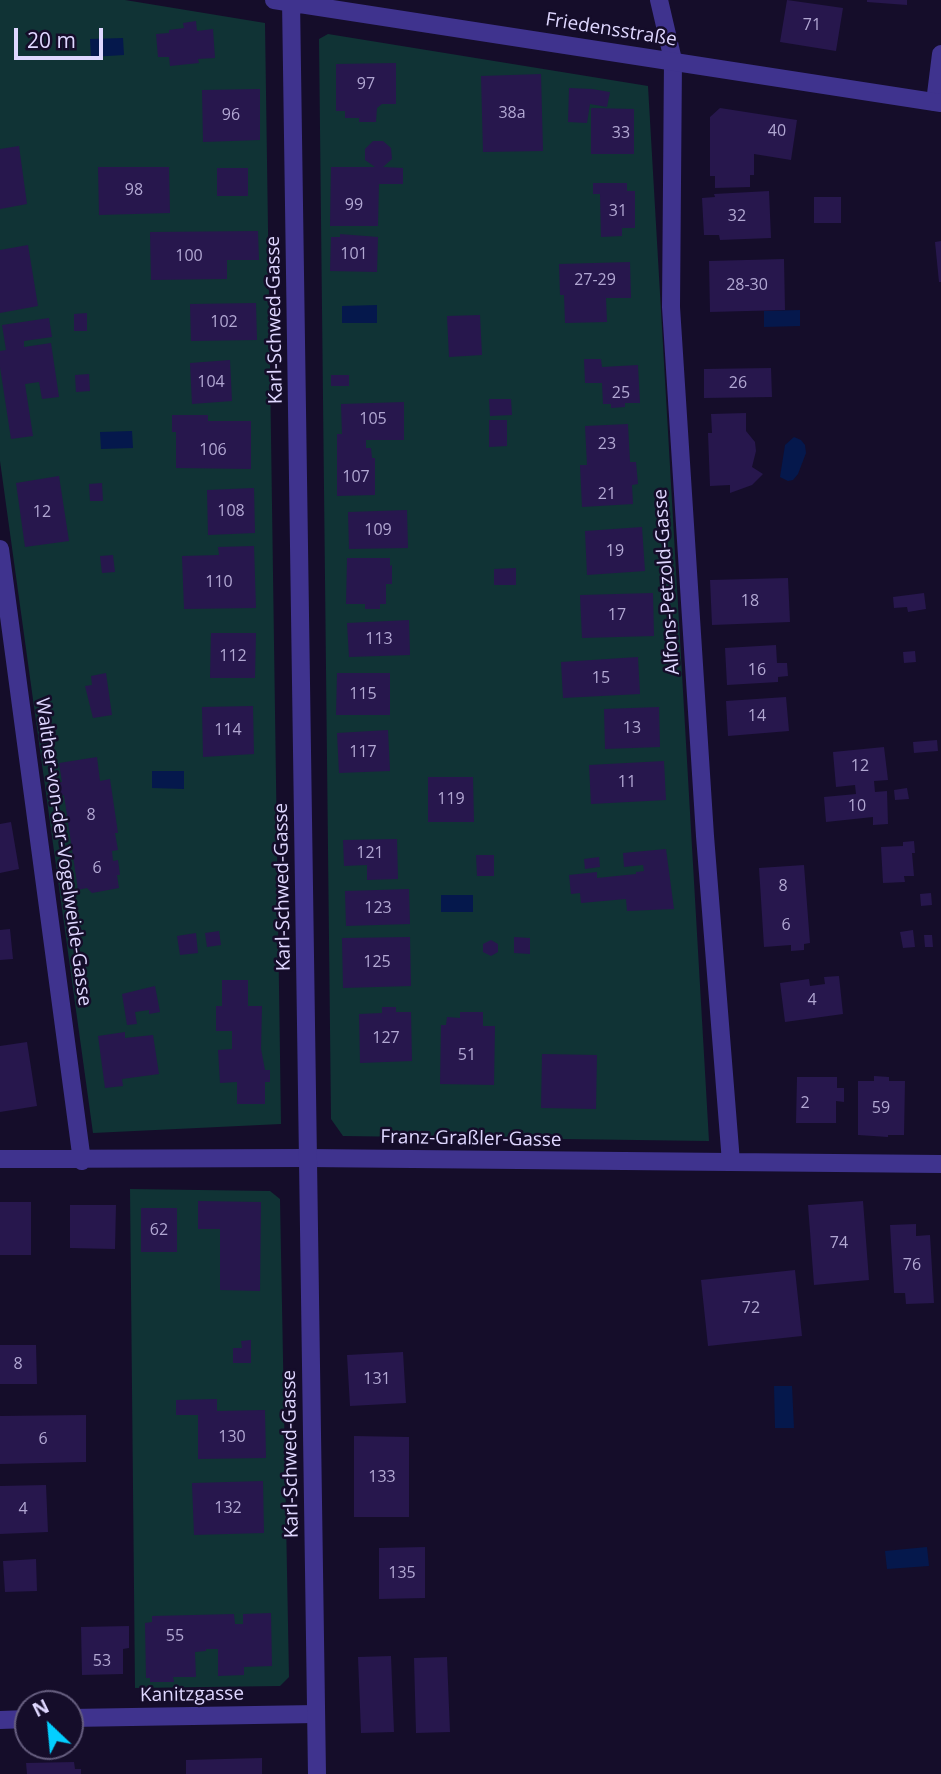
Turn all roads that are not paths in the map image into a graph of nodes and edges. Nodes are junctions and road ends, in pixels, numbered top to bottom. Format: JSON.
{"nodes":[{"id":1,"x":274,"y":0,"type":"edge"},
{"id":2,"x":659,"y":0,"type":"edge"},
{"id":3,"x":292,"y":1,"type":"edge"},
{"id":4,"x":941,"y":54,"type":"edge"},
{"id":5,"x":673,"y":60,"type":"junction"},
{"id":6,"x":938,"y":102,"type":"edge"},
{"id":7,"x":0,"y":549,"type":"edge"},
{"id":8,"x":307,"y":1158,"type":"junction"},
{"id":9,"x":0,"y":1159,"type":"edge"},
{"id":10,"x":82,"y":1161,"type":"junction"},
{"id":11,"x":731,"y":1162,"type":"junction"},
{"id":12,"x":941,"y":1164,"type":"edge"},
{"id":13,"x":316,"y":1714,"type":"junction"},
{"id":14,"x":84,"y":1718,"type":"edge"},
{"id":15,"x":317,"y":1774,"type":"edge"}],
"edges":[{"from":1,"to":3,"type":"street","name":"Friedensstraße"},
{"from":2,"to":5,"type":"street","name":"Alfons-Petzold-Gasse"},
{"from":3,"to":5,"type":"street","name":"Friedensstraße"},
{"from":3,"to":8,"type":"street","name":"Karl-Schwed-Gasse"},
{"from":4,"to":6,"type":"street"},
{"from":5,"to":6,"type":"street","name":"Friedensstraße"},
{"from":5,"to":11,"type":"street","name":"Alfons-Petzold-Gasse"},
{"from":7,"to":10,"type":"street","name":"Walther-von-der-Vogelweide-Gasse"},
{"from":8,"to":10,"type":"street","name":"Franz-Graßler-Gasse"},
{"from":8,"to":11,"type":"street","name":"Franz-Graßler-Gasse"},
{"from":8,"to":13,"type":"street","name":"Karl-Schwed-Gasse"},
{"from":9,"to":10,"type":"street","name":"Franz-Graßler-Gasse"},
{"from":11,"to":12,"type":"street","name":"Franz-Graßler-Gasse"},
{"from":13,"to":14,"type":"street","name":"Kanitzgasse"},
{"from":13,"to":15,"type":"street","name":"Karl-Schwed-Gasse"}]}
